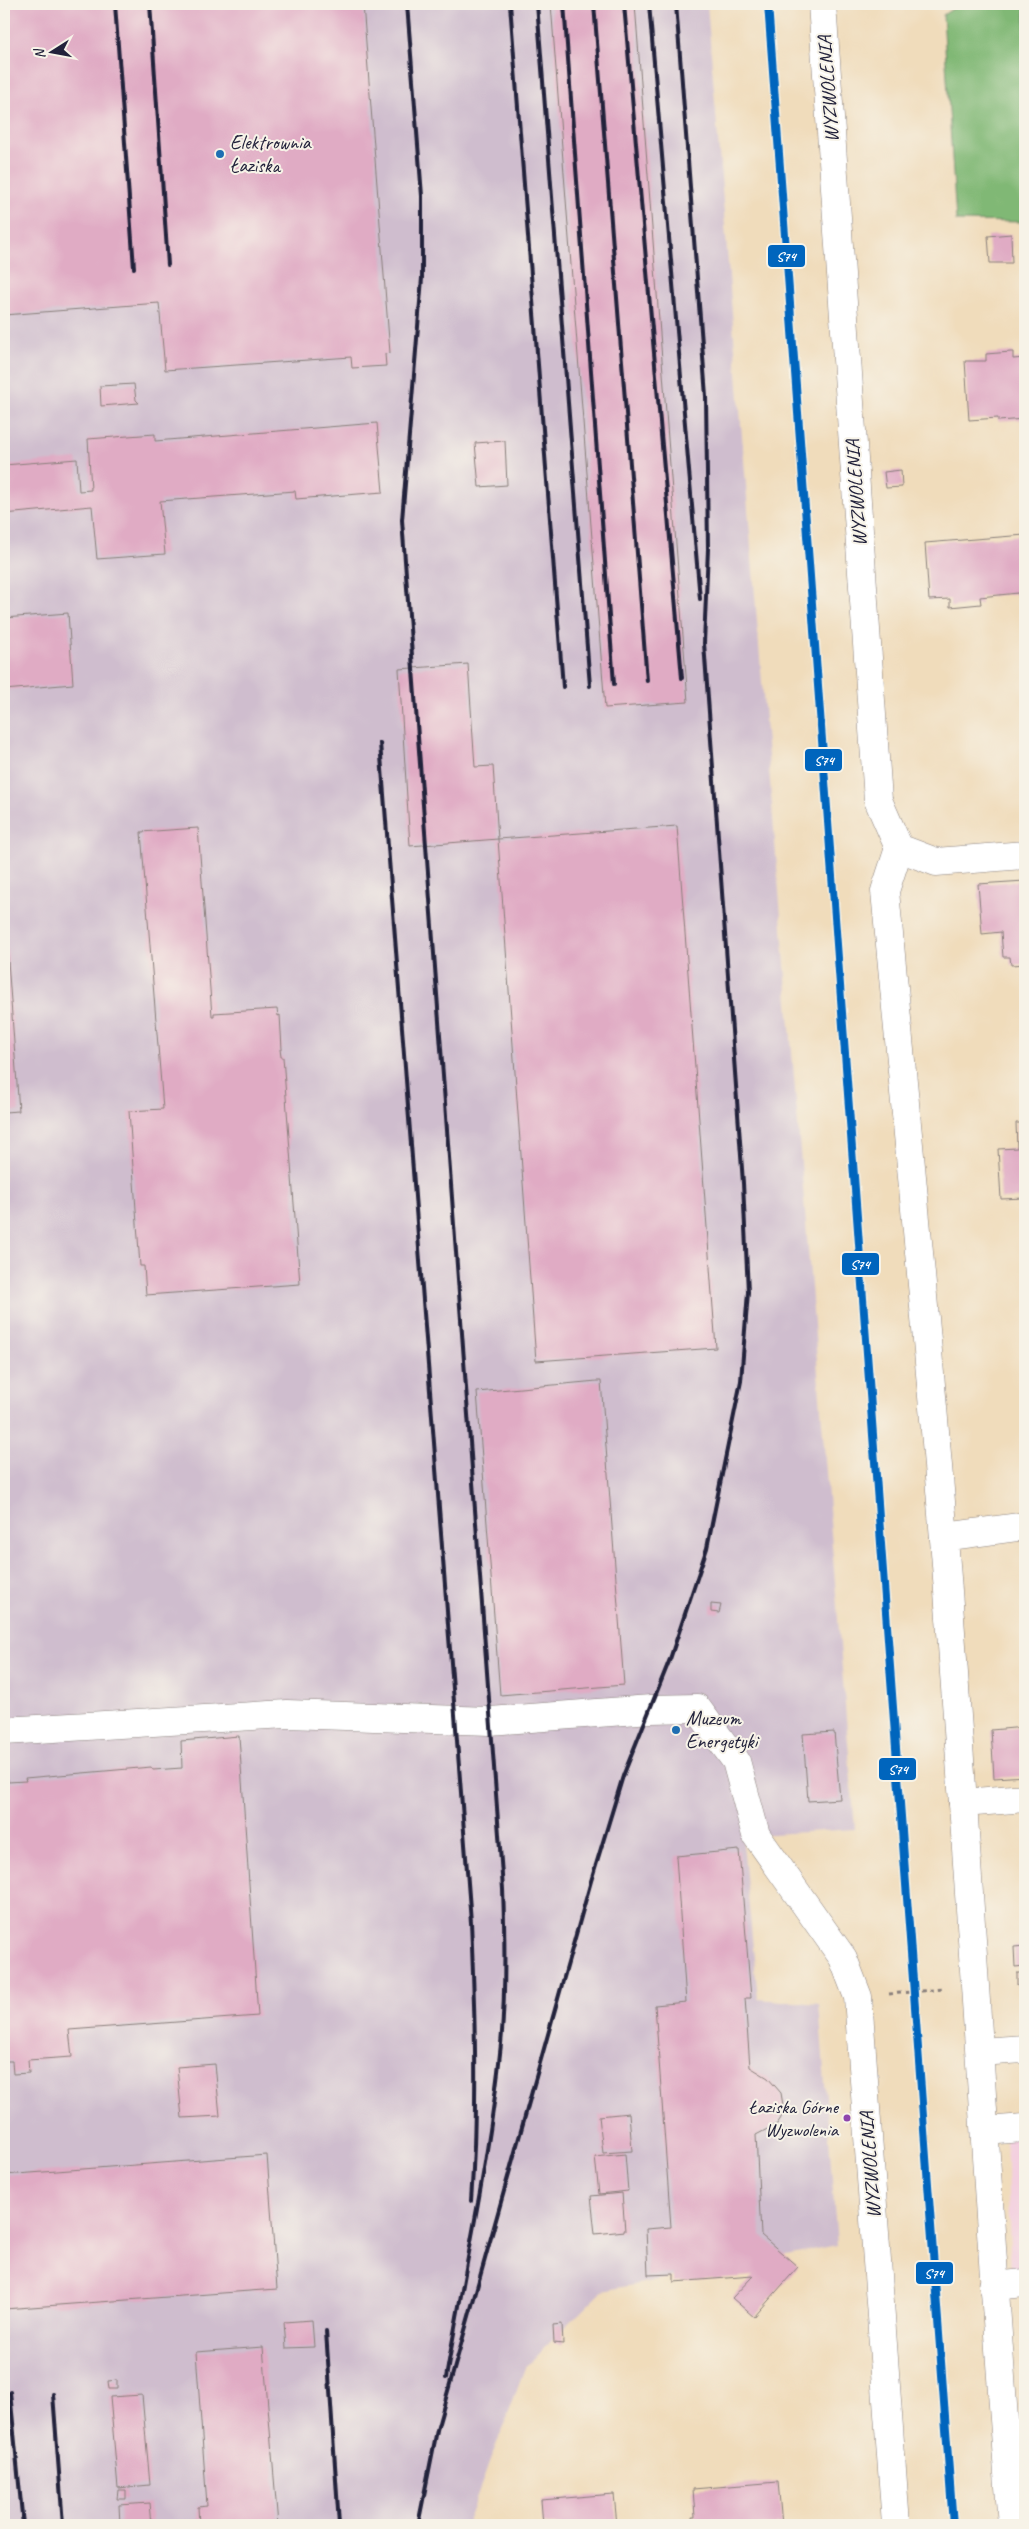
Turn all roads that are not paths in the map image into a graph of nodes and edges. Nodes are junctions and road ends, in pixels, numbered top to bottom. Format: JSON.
{"nodes":[{"id":1,"x":822,"y":4,"type":"edge"},
{"id":2,"x":899,"y":848,"type":"junction"},
{"id":3,"x":1025,"y":855,"type":"edge"},
{"id":4,"x":1025,"y":1526,"type":"edge"},
{"id":5,"x":944,"y":1537,"type":"junction"},
{"id":6,"x":4,"y":1731,"type":"edge"},
{"id":7,"x":1025,"y":1798,"type":"edge"},
{"id":8,"x":963,"y":1802,"type":"junction"},
{"id":9,"x":1025,"y":2048,"type":"edge"},
{"id":10,"x":980,"y":2052,"type":"junction"},
{"id":11,"x":1025,"y":2128,"type":"edge"},
{"id":12,"x":985,"y":2131,"type":"junction"},
{"id":13,"x":1025,"y":2283,"type":"edge"},
{"id":14,"x":993,"y":2286,"type":"junction"},
{"id":15,"x":896,"y":2525,"type":"edge"},
{"id":16,"x":1012,"y":2525,"type":"edge"}],
"edges":[{"from":1,"to":2,"type":"street","name":"WYZWOLENIA"},
{"from":2,"to":3,"type":"street"},
{"from":2,"to":5,"type":"street"},
{"from":4,"to":5,"type":"street"},
{"from":5,"to":8,"type":"street"},
{"from":6,"to":15,"type":"street","name":"WYZWOLENIA"},
{"from":7,"to":8,"type":"street"},
{"from":8,"to":10,"type":"street"},
{"from":9,"to":10,"type":"street"},
{"from":10,"to":12,"type":"street"},
{"from":11,"to":12,"type":"street"},
{"from":12,"to":14,"type":"street"},
{"from":13,"to":14,"type":"street"},
{"from":14,"to":16,"type":"street"}]}
